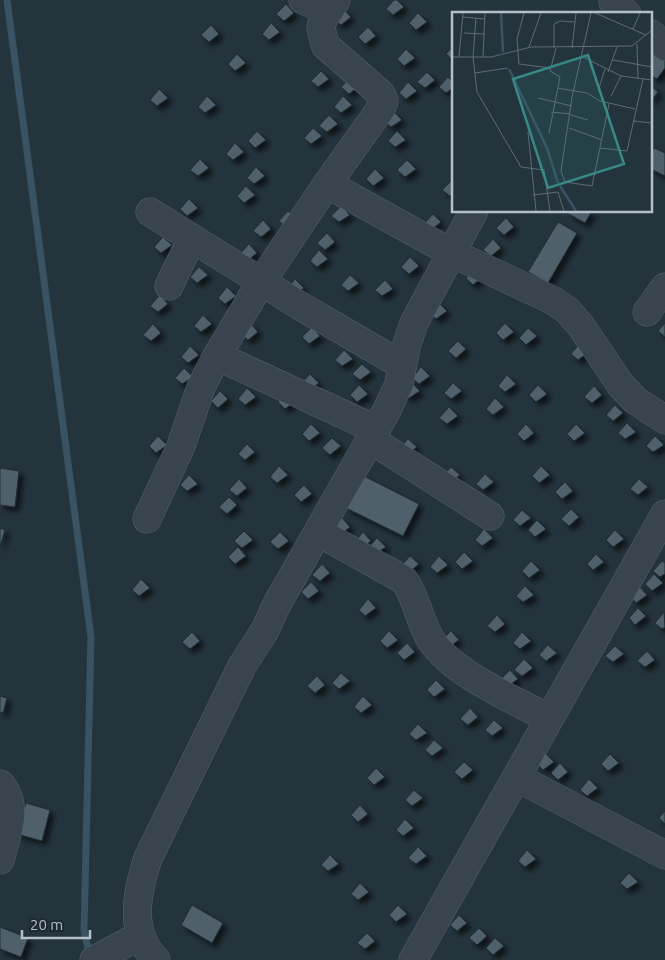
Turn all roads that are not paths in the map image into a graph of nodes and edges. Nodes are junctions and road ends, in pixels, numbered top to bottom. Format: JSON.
{"nodes":[{"id":1,"x":303,"y":0,"type":"edge"},
{"id":2,"x":333,"y":6,"type":"edge"},
{"id":3,"x":652,"y":35,"type":"edge"},
{"id":4,"x":665,"y":46,"type":"edge"},
{"id":5,"x":327,"y":184,"type":"junction"},
{"id":6,"x":150,"y":212,"type":"dead end"},
{"id":7,"x":473,"y":212,"type":"edge"},
{"id":8,"x":192,"y":238,"type":"junction"},
{"id":9,"x":452,"y":253,"type":"junction"},
{"id":10,"x":261,"y":282,"type":"junction"},
{"id":11,"x":169,"y":286,"type":"dead end"},
{"id":12,"x":665,"y":287,"type":"edge"},
{"id":13,"x":647,"y":312,"type":"dead end"},
{"id":14,"x":217,"y":356,"type":"junction"},
{"id":15,"x":402,"y":365,"type":"junction"},
{"id":16,"x":665,"y":420,"type":"edge"},
{"id":17,"x":373,"y":434,"type":"junction"},
{"id":18,"x":665,"y":514,"type":"edge"},
{"id":19,"x":490,"y":516,"type":"dead end"},
{"id":20,"x":147,"y":519,"type":"dead end"},
{"id":21,"x":318,"y":532,"type":"junction"},
{"id":22,"x":548,"y":718,"type":"junction"},
{"id":23,"x":516,"y":777,"type":"junction"},
{"id":24,"x":0,"y":784,"type":"edge"},
{"id":25,"x":665,"y":855,"type":"edge"},
{"id":26,"x":0,"y":860,"type":"edge"},
{"id":27,"x":139,"y":936,"type":"junction"},
{"id":28,"x":100,"y":957,"type":"edge"},
{"id":29,"x":156,"y":960,"type":"edge"},
{"id":30,"x":413,"y":960,"type":"edge"}],
"edges":[{"from":1,"to":2,"type":"street"},
{"from":2,"to":5,"type":"street"},
{"from":3,"to":4,"type":"street"},
{"from":5,"to":9,"type":"street"},
{"from":5,"to":10,"type":"street"},
{"from":6,"to":8,"type":"street"},
{"from":7,"to":9,"type":"street"},
{"from":8,"to":10,"type":"street"},
{"from":8,"to":11,"type":"street"},
{"from":9,"to":15,"type":"street"},
{"from":9,"to":16,"type":"street"},
{"from":10,"to":14,"type":"street"},
{"from":10,"to":15,"type":"street"},
{"from":12,"to":13,"type":"street"},
{"from":14,"to":17,"type":"street"},
{"from":14,"to":20,"type":"street"},
{"from":15,"to":17,"type":"street"},
{"from":17,"to":19,"type":"street"},
{"from":17,"to":21,"type":"street"},
{"from":18,"to":22,"type":"street"},
{"from":21,"to":22,"type":"street"},
{"from":21,"to":27,"type":"street"},
{"from":22,"to":23,"type":"street"},
{"from":23,"to":25,"type":"street"},
{"from":23,"to":30,"type":"street"},
{"from":24,"to":26,"type":"street"},
{"from":27,"to":28,"type":"street"},
{"from":27,"to":29,"type":"street"}]}
